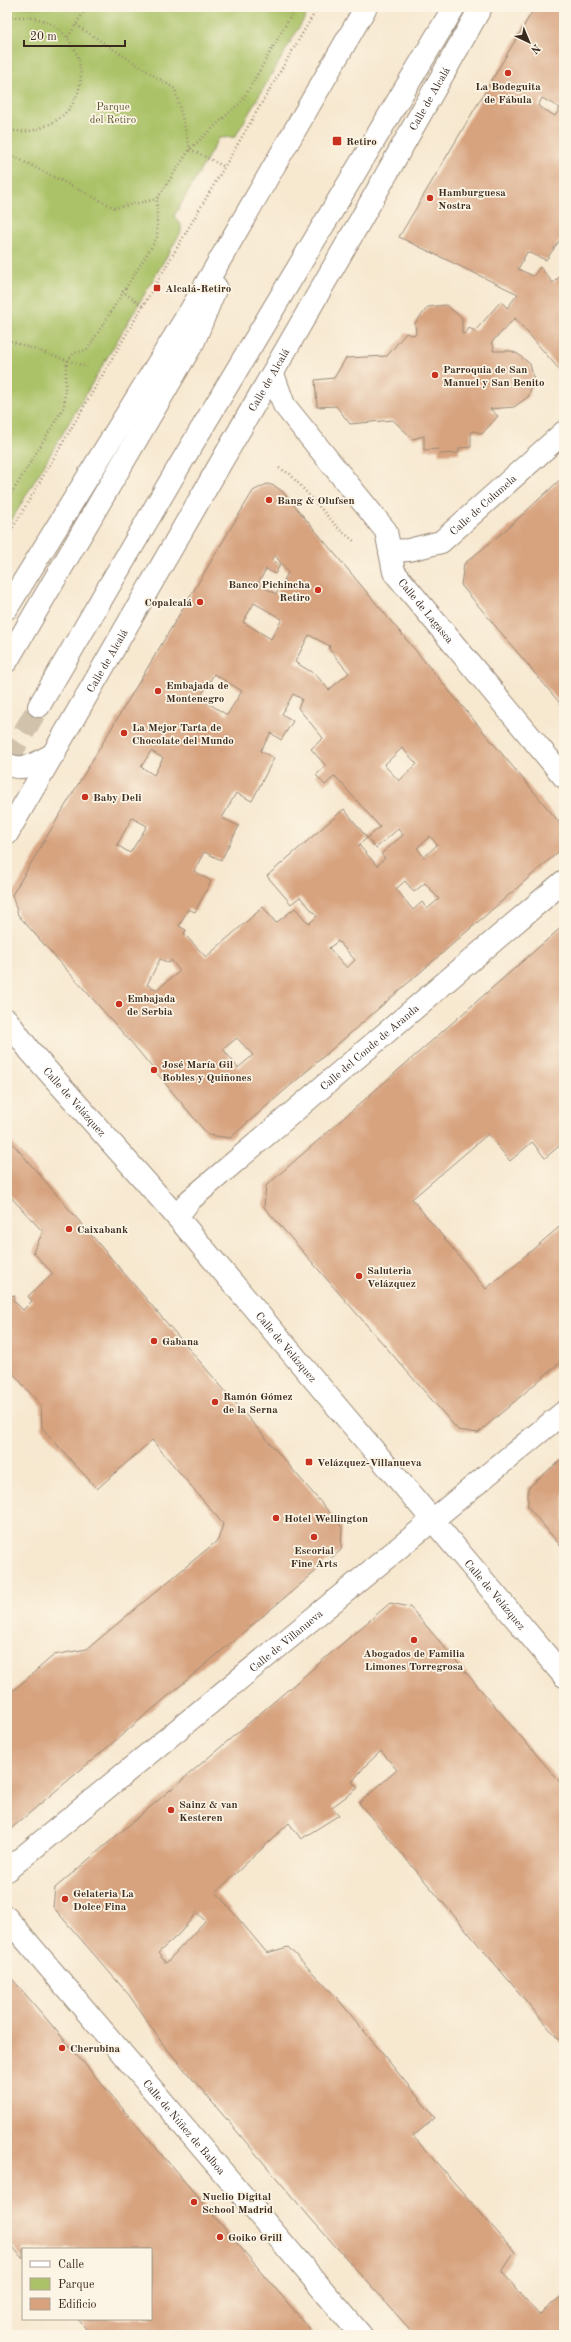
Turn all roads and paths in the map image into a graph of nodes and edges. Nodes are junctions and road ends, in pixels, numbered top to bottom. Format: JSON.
{"nodes":[{"id":1,"x":87,"y":7,"type":"edge"},
{"id":2,"x":296,"y":7,"type":"edge"},
{"id":3,"x":318,"y":7,"type":"edge"},
{"id":4,"x":366,"y":7,"type":"edge"},
{"id":5,"x":454,"y":7,"type":"edge"},
{"id":6,"x":481,"y":7,"type":"edge"},
{"id":7,"x":7,"y":18,"type":"edge"},
{"id":8,"x":76,"y":25,"type":"junction"},
{"id":9,"x":68,"y":37,"type":"junction"},
{"id":10,"x":7,"y":129,"type":"edge"},
{"id":11,"x":190,"y":149,"type":"junction"},
{"id":12,"x":7,"y":153,"type":"edge"},
{"id":13,"x":225,"y":167,"type":"junction"},
{"id":14,"x":157,"y":199,"type":"junction"},
{"id":15,"x":222,"y":255,"type":"junction"},
{"id":16,"x":122,"y":291,"type":"junction"},
{"id":17,"x":143,"y":306,"type":"junction"},
{"id":18,"x":7,"y":340,"type":"edge"},
{"id":19,"x":68,"y":360,"type":"junction"},
{"id":20,"x":87,"y":367,"type":"dead end"},
{"id":21,"x":273,"y":374,"type":"junction"},
{"id":22,"x":564,"y":432,"type":"edge"},
{"id":23,"x":279,"y":468,"type":"dead end"},
{"id":24,"x":7,"y":501,"type":"edge"},
{"id":25,"x":7,"y":538,"type":"edge"},
{"id":26,"x":358,"y":544,"type":"dead end"},
{"id":27,"x":390,"y":551,"type":"junction"},
{"id":28,"x":7,"y":608,"type":"edge"},
{"id":29,"x":7,"y":661,"type":"edge"},
{"id":30,"x":39,"y":706,"type":"tunnel mouth"},
{"id":31,"x":55,"y":753,"type":"junction"},
{"id":32,"x":7,"y":764,"type":"edge"},
{"id":33,"x":564,"y":777,"type":"edge"},
{"id":34,"x":7,"y":834,"type":"edge"},
{"id":35,"x":564,"y":880,"type":"edge"},
{"id":36,"x":7,"y":1020,"type":"edge"},
{"id":37,"x":7,"y":1036,"type":"edge"},
{"id":38,"x":30,"y":1051,"type":"junction"},
{"id":39,"x":177,"y":1217,"type":"junction"},
{"id":40,"x":564,"y":1412,"type":"edge"},
{"id":41,"x":433,"y":1520,"type":"junction"},
{"id":42,"x":564,"y":1676,"type":"edge"},
{"id":43,"x":7,"y":1870,"type":"edge"},
{"id":44,"x":7,"y":1918,"type":"edge"},
{"id":45,"x":361,"y":2335,"type":"edge"}],
"edges":[{"from":1,"to":8,"type":"path"},
{"from":2,"to":11,"type":"path"},
{"from":3,"to":13,"type":"path"},
{"from":4,"to":15,"type":"street"},
{"from":5,"to":30,"type":"street"},
{"from":6,"to":21,"type":"street","name":"Calle de Alcalá"},
{"from":7,"to":9,"type":"path"},
{"from":8,"to":9,"type":"path"},
{"from":8,"to":11,"type":"path"},
{"from":9,"to":10,"type":"path"},
{"from":11,"to":13,"type":"path"},
{"from":11,"to":14,"type":"path"},
{"from":12,"to":14,"type":"path"},
{"from":13,"to":17,"type":"path"},
{"from":14,"to":16,"type":"path"},
{"from":15,"to":28,"type":"street"},
{"from":15,"to":29,"type":"street"},
{"from":16,"to":17,"type":"path"},
{"from":16,"to":19,"type":"path"},
{"from":17,"to":25,"type":"path"},
{"from":18,"to":19,"type":"path"},
{"from":19,"to":20,"type":"path"},
{"from":19,"to":24,"type":"path"},
{"from":21,"to":27,"type":"street","name":"Calle de Lagasca"},
{"from":21,"to":31,"type":"street","name":"Calle de Alcalá"},
{"from":22,"to":27,"type":"street","name":"Calle de Columela"},
{"from":23,"to":26,"type":"path"},
{"from":27,"to":33,"type":"street","name":"Calle de Lagasca"},
{"from":31,"to":32,"type":"street"},
{"from":31,"to":34,"type":"street","name":"Calle de Alcalá"},
{"from":35,"to":39,"type":"street","name":"Calle del Conde de Aranda"},
{"from":36,"to":38,"type":"street","name":"Calle de Velázquez"},
{"from":37,"to":38,"type":"street"},
{"from":38,"to":39,"type":"street","name":"Calle de Velázquez"},
{"from":39,"to":41,"type":"street","name":"Calle de Velázquez"},
{"from":40,"to":41,"type":"street","name":"Calle de Villanueva"},
{"from":41,"to":42,"type":"street","name":"Calle de Velázquez"},
{"from":41,"to":43,"type":"street","name":"Calle de Villanueva"},
{"from":44,"to":45,"type":"street","name":"Calle de Núñez de Balboa"}]}
